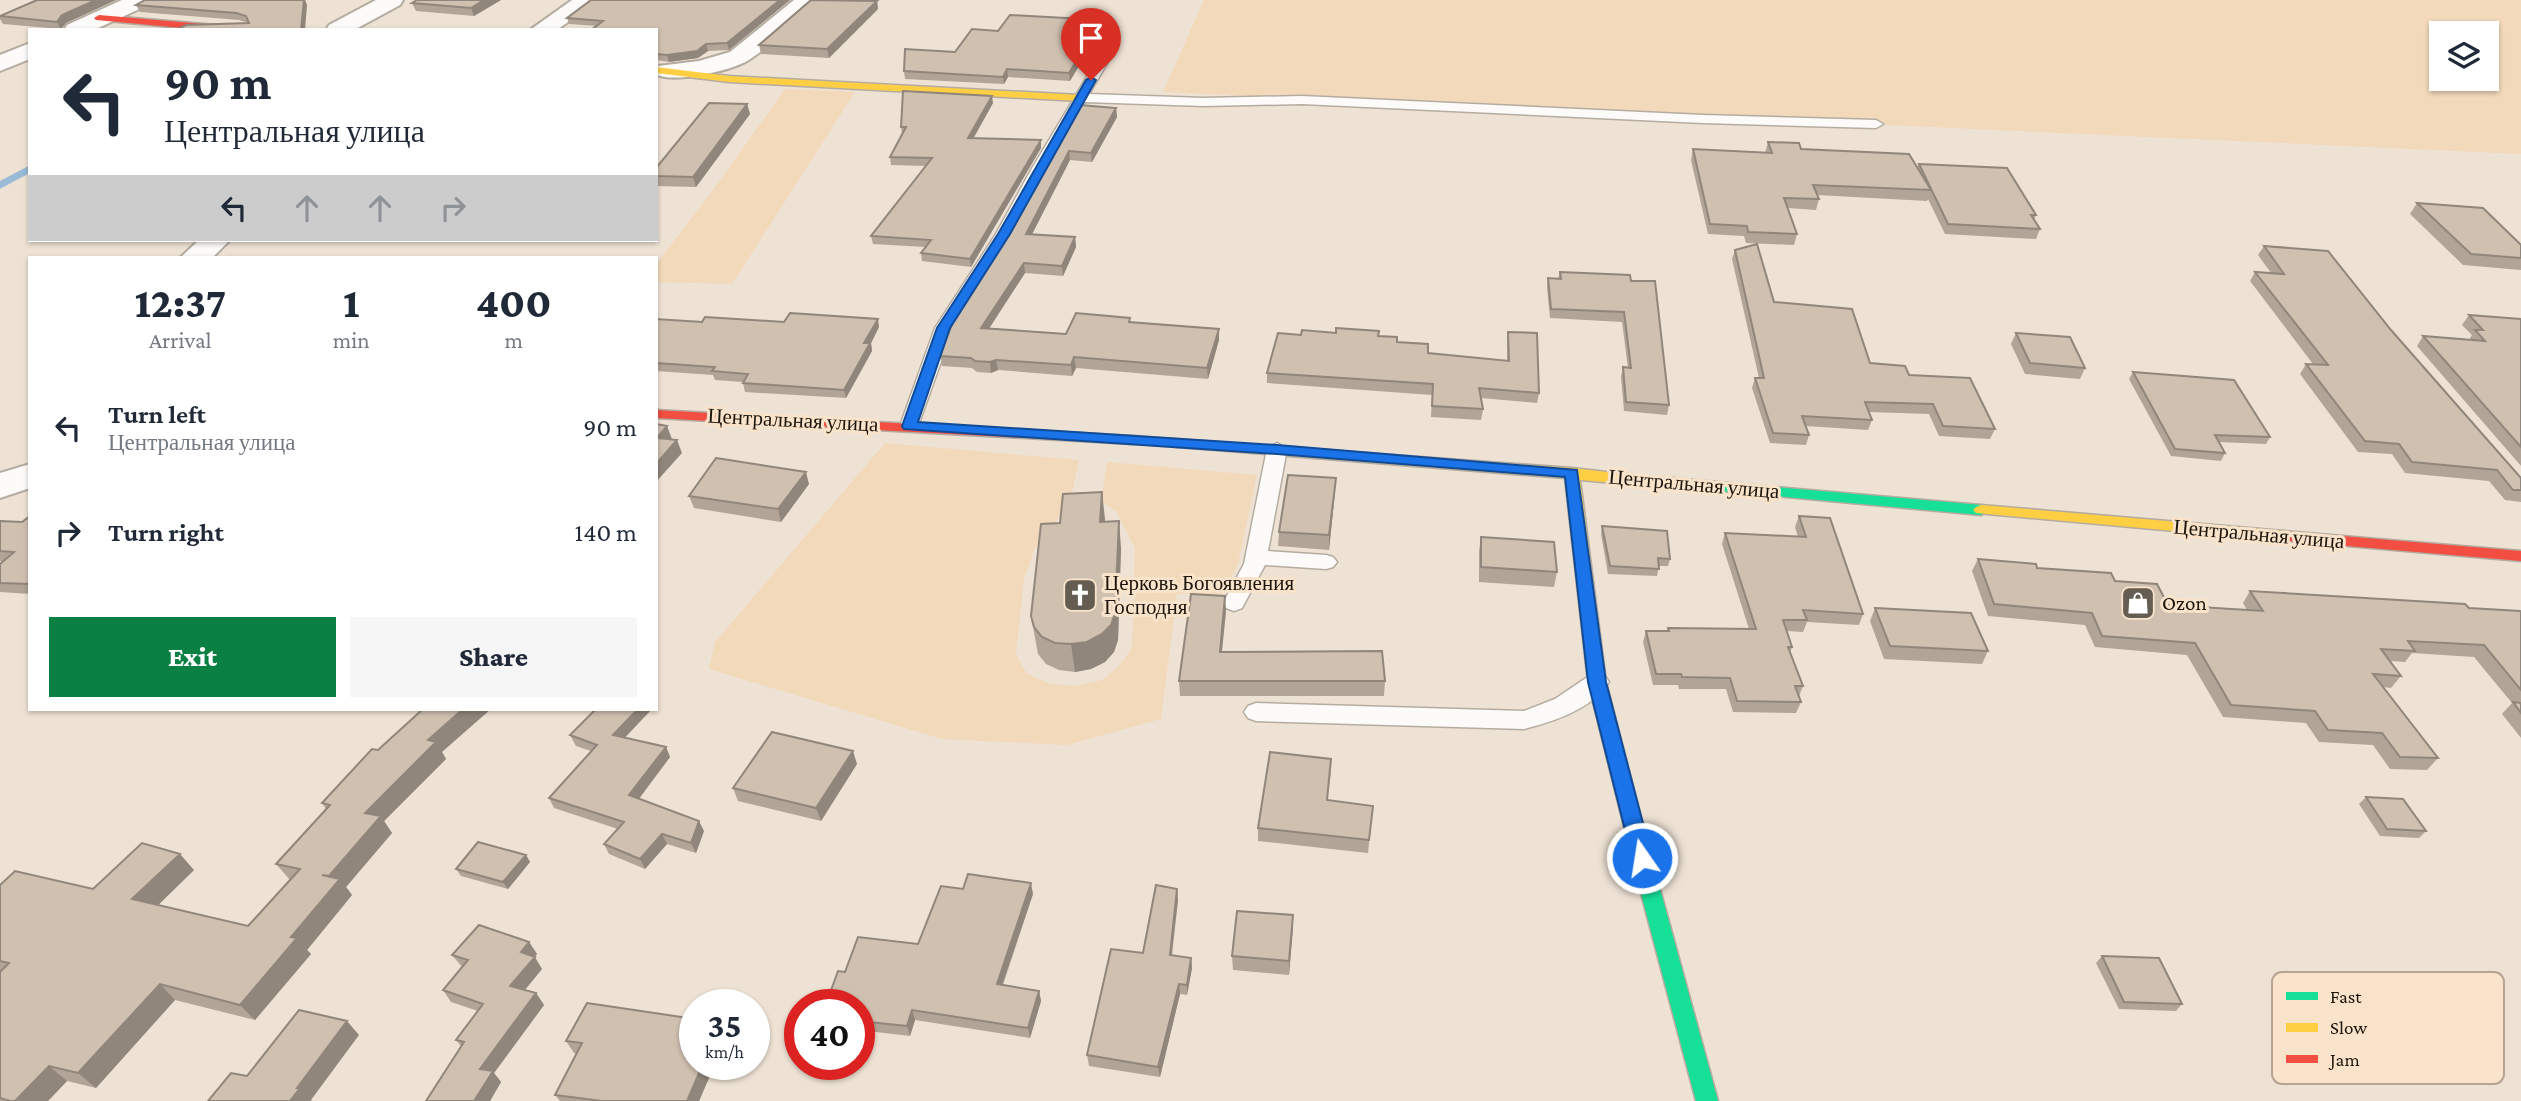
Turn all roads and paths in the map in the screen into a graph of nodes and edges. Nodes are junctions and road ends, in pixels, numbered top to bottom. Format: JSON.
{"nodes":[{"id":1,"x":140,"y":0,"type":"edge"},
{"id":2,"x":392,"y":0,"type":"edge"},
{"id":3,"x":587,"y":0,"type":"edge"},
{"id":4,"x":807,"y":0,"type":"edge"},
{"id":5,"x":99,"y":19,"type":"junction"},
{"id":6,"x":79,"y":28,"type":"edge"},
{"id":7,"x":214,"y":28,"type":"edge"},
{"id":8,"x":341,"y":28,"type":"edge"},
{"id":9,"x":544,"y":28,"type":"edge"},
{"id":10,"x":1112,"y":45,"type":"dead end"},
{"id":11,"x":28,"y":51,"type":"edge"},
{"id":12,"x":0,"y":64,"type":"edge"},
{"id":13,"x":661,"y":71,"type":"edge"},
{"id":14,"x":1080,"y":98,"type":"junction"},
{"id":15,"x":1876,"y":124,"type":"dead end"},
{"id":16,"x":214,"y":242,"type":"edge"},
{"id":17,"x":197,"y":256,"type":"edge"},
{"id":18,"x":658,"y":414,"type":"edge"},
{"id":19,"x":909,"y":426,"type":"junction"},
{"id":20,"x":1277,"y":449,"type":"junction"},
{"id":21,"x":1572,"y":473,"type":"junction"},
{"id":22,"x":28,"y":476,"type":"edge"},
{"id":23,"x":0,"y":486,"type":"edge"},
{"id":24,"x":2521,"y":556,"type":"edge"},
{"id":25,"x":1256,"y":557,"type":"junction"},
{"id":26,"x":1326,"y":562,"type":"dead end"},
{"id":27,"x":1234,"y":603,"type":"dead end"},
{"id":28,"x":1597,"y":682,"type":"junction"},
{"id":29,"x":1256,"y":712,"type":"dead end"},
{"id":30,"x":1707,"y":1101,"type":"edge"}],
"edges":[{"from":1,"to":5,"type":"street"},
{"from":2,"to":8,"type":"street"},
{"from":3,"to":9,"type":"street"},
{"from":4,"to":13,"type":"street"},
{"from":5,"to":6,"type":"street"},
{"from":5,"to":7,"type":"street"},
{"from":10,"to":14,"type":"lane"},
{"from":11,"to":12,"type":"street"},
{"from":13,"to":14,"type":"street"},
{"from":14,"to":15,"type":"lane"},
{"from":14,"to":19,"type":"lane"},
{"from":16,"to":17,"type":"street"},
{"from":18,"to":19,"type":"street","name":"Центральная улица"},
{"from":19,"to":20,"type":"street","name":"Центральная улица"},
{"from":20,"to":21,"type":"street","name":"Центральная улица"},
{"from":20,"to":25,"type":"lane"},
{"from":21,"to":24,"type":"street","name":"Центральная улица"},
{"from":21,"to":28,"type":"street"},
{"from":22,"to":23,"type":"street"},
{"from":25,"to":26,"type":"lane"},
{"from":25,"to":27,"type":"lane"},
{"from":28,"to":29,"type":"lane"},
{"from":28,"to":30,"type":"street"}]}
